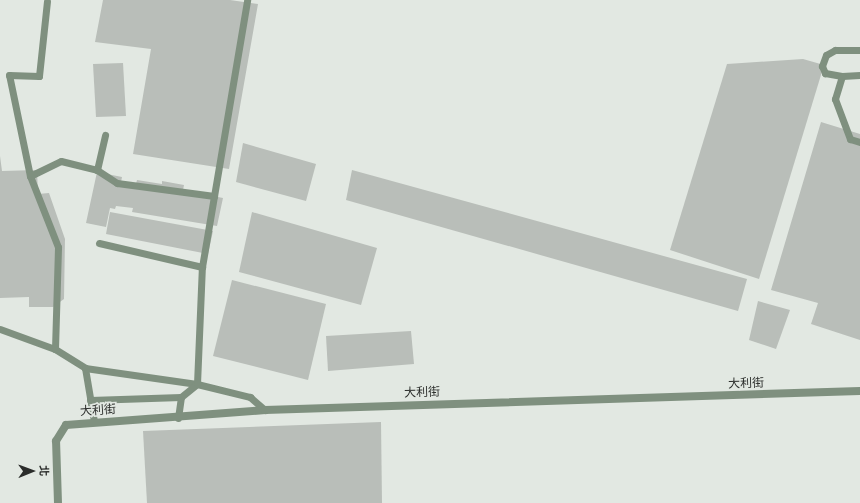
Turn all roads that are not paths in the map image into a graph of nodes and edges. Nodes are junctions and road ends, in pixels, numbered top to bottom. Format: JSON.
{"nodes":[{"id":1,"x":247,"y":0,"type":"edge"},
{"id":2,"x":47,"y":1,"type":"dead end"},
{"id":3,"x":860,"y":50,"type":"edge"},
{"id":4,"x":860,"y":75,"type":"edge"},
{"id":5,"x":842,"y":76,"type":"junction"},
{"id":6,"x":105,"y":135,"type":"dead end"},
{"id":7,"x":860,"y":142,"type":"edge"},
{"id":8,"x":97,"y":170,"type":"junction"},
{"id":9,"x":30,"y":176,"type":"junction"},
{"id":10,"x":214,"y":196,"type":"junction"},
{"id":11,"x":99,"y":243,"type":"dead end"},
{"id":12,"x":202,"y":267,"type":"junction"},
{"id":13,"x":0,"y":329,"type":"edge"},
{"id":14,"x":55,"y":349,"type":"junction"},
{"id":15,"x":85,"y":368,"type":"junction"},
{"id":16,"x":197,"y":384,"type":"junction"},
{"id":17,"x":860,"y":391,"type":"edge"},
{"id":18,"x":181,"y":398,"type":"junction"},
{"id":19,"x":90,"y":400,"type":"junction"},
{"id":20,"x":265,"y":410,"type":"junction"},
{"id":21,"x":178,"y":418,"type":"junction"},
{"id":22,"x":94,"y":421,"type":"junction"},
{"id":23,"x":58,"y":503,"type":"edge"}],
"edges":[{"from":1,"to":10,"type":"lane"},
{"from":2,"to":9,"type":"lane"},
{"from":3,"to":5,"type":"lane"},
{"from":4,"to":5,"type":"lane"},
{"from":5,"to":7,"type":"lane"},
{"from":6,"to":8,"type":"lane"},
{"from":8,"to":9,"type":"lane"},
{"from":8,"to":10,"type":"lane"},
{"from":9,"to":14,"type":"lane"},
{"from":10,"to":12,"type":"lane"},
{"from":11,"to":12,"type":"lane"},
{"from":12,"to":16,"type":"lane"},
{"from":13,"to":14,"type":"lane"},
{"from":14,"to":15,"type":"lane"},
{"from":15,"to":16,"type":"lane"},
{"from":15,"to":19,"type":"lane"},
{"from":16,"to":18,"type":"lane"},
{"from":16,"to":20,"type":"lane"},
{"from":17,"to":20,"type":"street","name":"大利街"},
{"from":18,"to":19,"type":"lane"},
{"from":18,"to":21,"type":"lane"},
{"from":19,"to":22,"type":"lane"},
{"from":20,"to":21,"type":"street","name":"大利街"},
{"from":21,"to":22,"type":"street","name":"大利街"},
{"from":22,"to":23,"type":"street","name":"大利街"}]}
